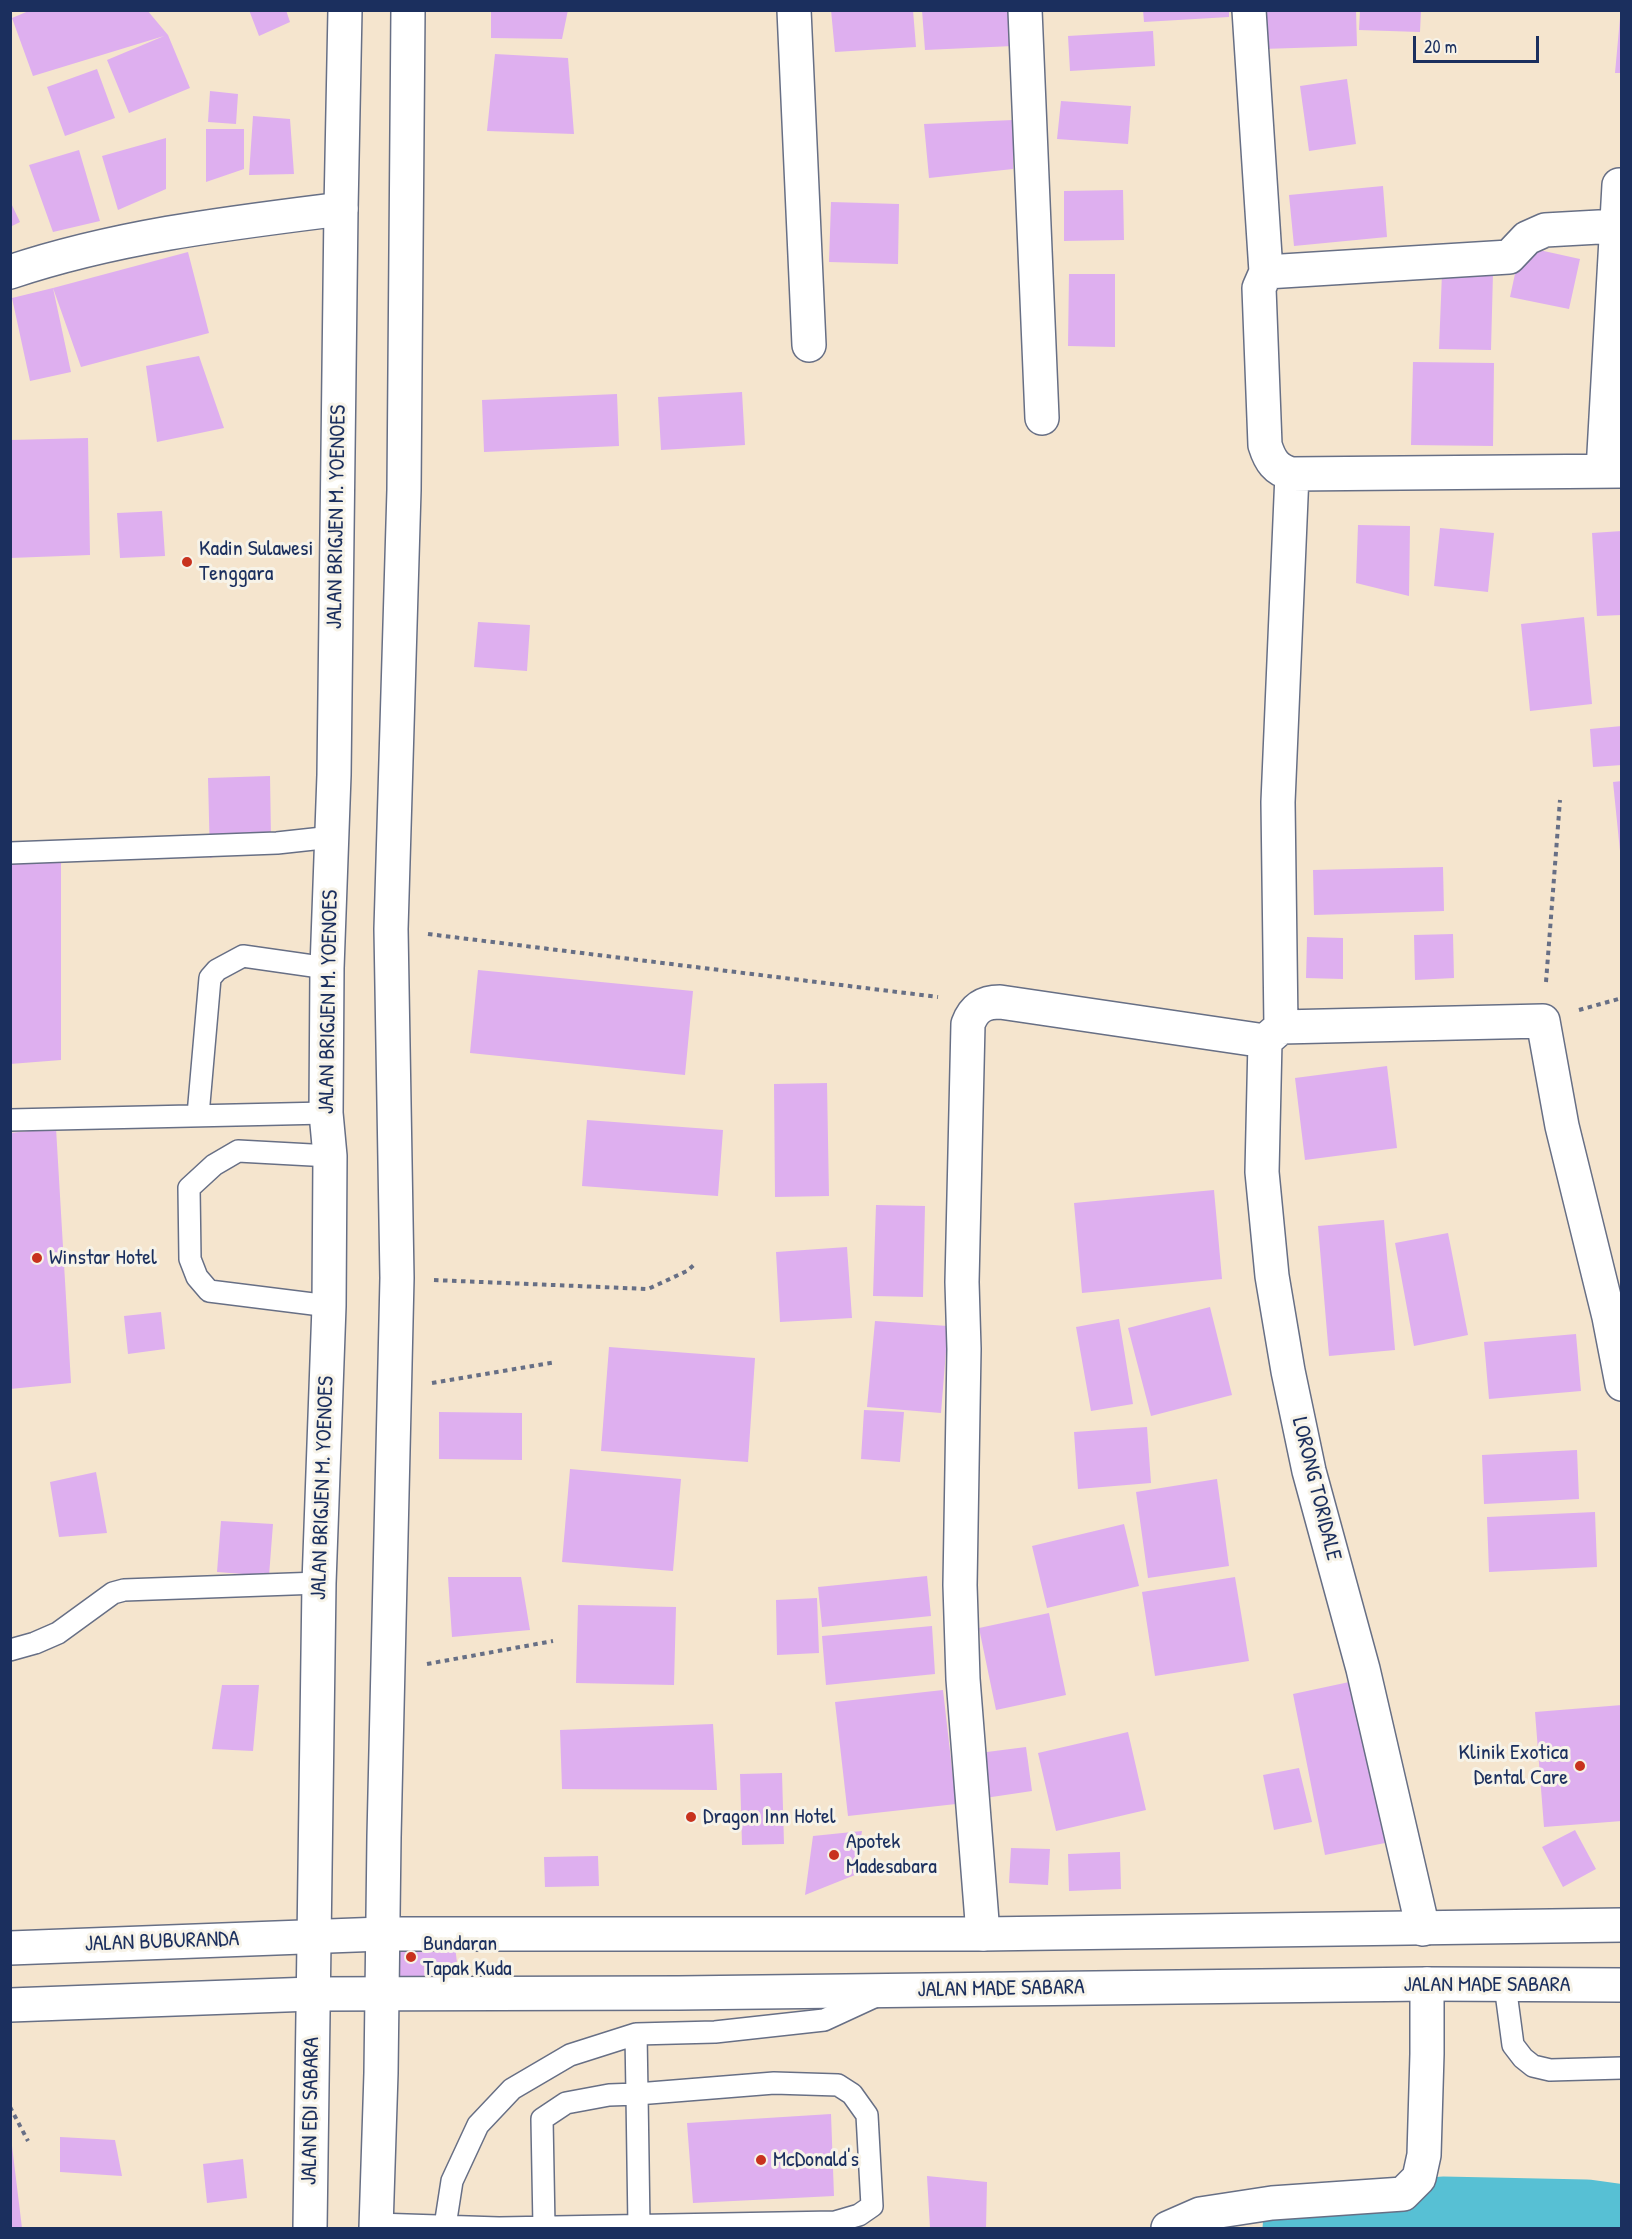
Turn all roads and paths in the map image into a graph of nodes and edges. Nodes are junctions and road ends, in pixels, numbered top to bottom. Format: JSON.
{"nodes":[{"id":1,"x":345,"y":10,"type":"edge"},
{"id":2,"x":408,"y":10,"type":"edge"},
{"id":3,"x":794,"y":10,"type":"edge"},
{"id":4,"x":1025,"y":10,"type":"edge"},
{"id":5,"x":1249,"y":10,"type":"edge"},
{"id":6,"x":1619,"y":185,"type":"dead end"},
{"id":7,"x":341,"y":209,"type":"junction"},
{"id":8,"x":1617,"y":226,"type":"junction"},
{"id":9,"x":10,"y":272,"type":"edge"},
{"id":10,"x":1266,"y":272,"type":"junction"},
{"id":11,"x":809,"y":345,"type":"dead end"},
{"id":12,"x":1042,"y":418,"type":"dead end"},
{"id":13,"x":1612,"y":471,"type":"edge"},
{"id":14,"x":1292,"y":474,"type":"junction"},
{"id":15,"x":1560,"y":800,"type":"dead end"},
{"id":16,"x":332,"y":837,"type":"junction"},
{"id":17,"x":10,"y":853,"type":"edge"},
{"id":18,"x":391,"y":929,"type":"junction"},
{"id":19,"x":327,"y":968,"type":"junction"},
{"id":20,"x":987,"y":1002,"type":"junction"},
{"id":21,"x":1542,"y":1021,"type":"junction"},
{"id":22,"x":1273,"y":1034,"type":"junction"},
{"id":23,"x":326,"y":1113,"type":"junction"},
{"id":24,"x":198,"y":1115,"type":"junction"},
{"id":25,"x":10,"y":1120,"type":"edge"},
{"id":26,"x":330,"y":1156,"type":"junction"},
{"id":27,"x":696,"y":1263,"type":"dead end"},
{"id":28,"x":397,"y":1278,"type":"junction"},
{"id":29,"x":329,"y":1306,"type":"junction"},
{"id":30,"x":556,"y":1362,"type":"dead end"},
{"id":31,"x":1622,"y":1384,"type":"edge"},
{"id":32,"x":393,"y":1389,"type":"junction"},
{"id":33,"x":319,"y":1583,"type":"junction"},
{"id":34,"x":553,"y":1641,"type":"dead end"},
{"id":35,"x":10,"y":1650,"type":"edge"},
{"id":36,"x":388,"y":1669,"type":"junction"},
{"id":37,"x":1622,"y":1925,"type":"edge"},
{"id":38,"x":1423,"y":1929,"type":"junction"},
{"id":39,"x":382,"y":1934,"type":"junction"},
{"id":40,"x":983,"y":1934,"type":"junction"},
{"id":41,"x":314,"y":1937,"type":"junction"},
{"id":42,"x":10,"y":1948,"type":"edge"},
{"id":43,"x":1427,"y":1984,"type":"junction"},
{"id":44,"x":1622,"y":1984,"type":"edge"},
{"id":45,"x":1505,"y":1985,"type":"junction"},
{"id":46,"x":887,"y":1990,"type":"junction"},
{"id":47,"x":312,"y":1994,"type":"junction"},
{"id":48,"x":381,"y":1994,"type":"junction"},
{"id":49,"x":10,"y":2005,"type":"edge"},
{"id":50,"x":636,"y":2034,"type":"junction"},
{"id":51,"x":1622,"y":2068,"type":"edge"},
{"id":52,"x":637,"y":2094,"type":"junction"},
{"id":53,"x":10,"y":2106,"type":"edge"},
{"id":54,"x":28,"y":2141,"type":"dead end"},
{"id":55,"x":376,"y":2226,"type":"edge"},
{"id":56,"x":445,"y":2226,"type":"junction"},
{"id":57,"x":544,"y":2227,"type":"junction"},
{"id":58,"x":639,"y":2227,"type":"junction"},
{"id":59,"x":310,"y":2229,"type":"edge"},
{"id":60,"x":1168,"y":2229,"type":"edge"}],
"edges":[{"from":1,"to":7,"type":"street","name":"JALAN BRIGJEN M. YOENOES"},
{"from":2,"to":18,"type":"street"},
{"from":3,"to":11,"type":"street"},
{"from":4,"to":12,"type":"street"},
{"from":5,"to":10,"type":"street"},
{"from":6,"to":8,"type":"street"},
{"from":7,"to":9,"type":"street"},
{"from":7,"to":16,"type":"street","name":"JALAN BRIGJEN M. YOENOES"},
{"from":8,"to":10,"type":"street"},
{"from":8,"to":13,"type":"street"},
{"from":10,"to":14,"type":"street"},
{"from":13,"to":14,"type":"street"},
{"from":14,"to":22,"type":"street","name":"LORONG TORIDALE"},
{"from":15,"to":21,"type":"path"},
{"from":16,"to":17,"type":"lane"},
{"from":16,"to":19,"type":"street","name":"JALAN BRIGJEN M. YOENOES"},
{"from":18,"to":20,"type":"path"},
{"from":18,"to":28,"type":"street"},
{"from":19,"to":23,"type":"street","name":"JALAN BRIGJEN M. YOENOES"},
{"from":19,"to":24,"type":"lane"},
{"from":20,"to":22,"type":"street"},
{"from":20,"to":40,"type":"street"},
{"from":21,"to":22,"type":"street"},
{"from":21,"to":31,"type":"street"},
{"from":22,"to":38,"type":"street","name":"LORONG TORIDALE"},
{"from":23,"to":24,"type":"lane"},
{"from":23,"to":26,"type":"street","name":"JALAN BRIGJEN M. YOENOES"},
{"from":24,"to":25,"type":"lane"},
{"from":26,"to":29,"type":"street","name":"JALAN BRIGJEN M. YOENOES"},
{"from":26,"to":29,"type":"lane"},
{"from":27,"to":28,"type":"path"},
{"from":28,"to":32,"type":"street"},
{"from":29,"to":33,"type":"street","name":"JALAN BRIGJEN M. YOENOES"},
{"from":30,"to":32,"type":"path"},
{"from":32,"to":36,"type":"street"},
{"from":33,"to":35,"type":"lane"},
{"from":33,"to":41,"type":"street","name":"JALAN BRIGJEN M. YOENOES"},
{"from":34,"to":36,"type":"path"},
{"from":36,"to":39,"type":"street"},
{"from":37,"to":38,"type":"street"},
{"from":38,"to":40,"type":"street"},
{"from":39,"to":40,"type":"street"},
{"from":39,"to":41,"type":"street","name":"JALAN BUBURANDA"},
{"from":39,"to":48,"type":"street"},
{"from":41,"to":42,"type":"street","name":"JALAN BUBURANDA"},
{"from":41,"to":47,"type":"street","name":"JALAN BRIGJEN M. YOENOES"},
{"from":43,"to":45,"type":"street","name":"JALAN MADE SABARA"},
{"from":43,"to":46,"type":"street","name":"JALAN MADE SABARA"},
{"from":43,"to":60,"type":"street"},
{"from":44,"to":45,"type":"street","name":"JALAN MADE SABARA"},
{"from":45,"to":51,"type":"lane"},
{"from":46,"to":48,"type":"street","name":"JALAN MADE SABARA"},
{"from":46,"to":50,"type":"lane"},
{"from":47,"to":48,"type":"street","name":"JALAN MADE SABARA"},
{"from":47,"to":49,"type":"street"},
{"from":47,"to":59,"type":"street","name":"JALAN EDI SABARA"},
{"from":48,"to":55,"type":"street"},
{"from":50,"to":52,"type":"lane"},
{"from":50,"to":56,"type":"lane"},
{"from":52,"to":57,"type":"lane"},
{"from":52,"to":58,"type":"lane"},
{"from":52,"to":58,"type":"lane"},
{"from":53,"to":54,"type":"path"},
{"from":55,"to":56,"type":"lane"},
{"from":56,"to":57,"type":"lane"},
{"from":57,"to":58,"type":"lane"}]}
